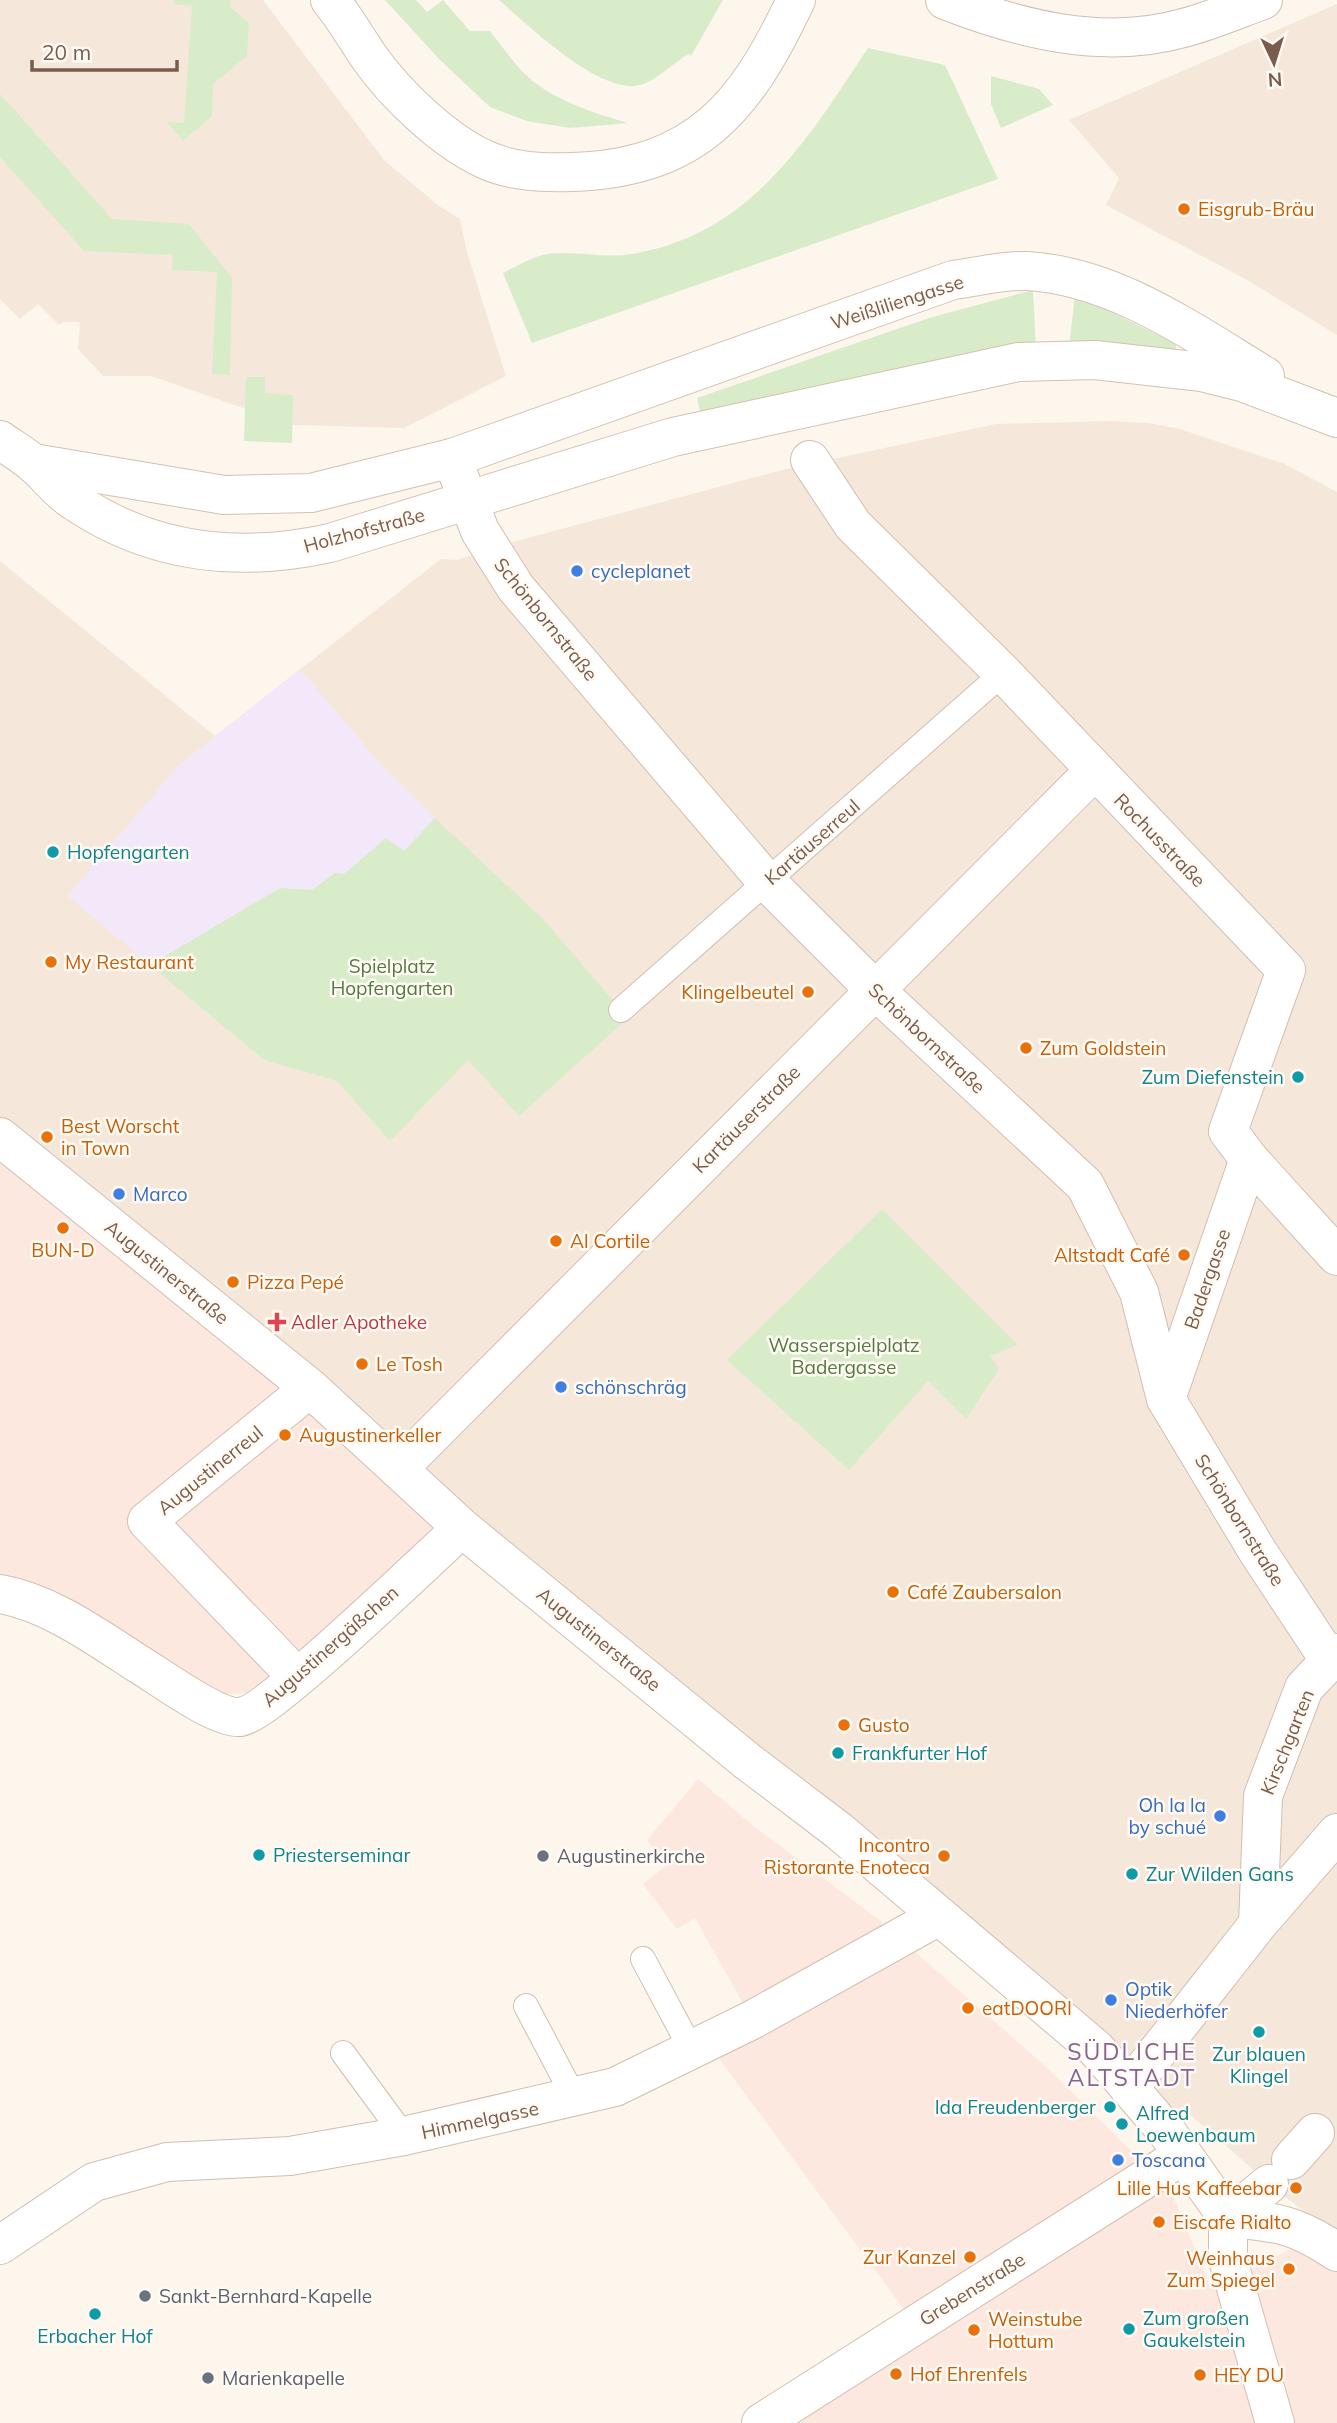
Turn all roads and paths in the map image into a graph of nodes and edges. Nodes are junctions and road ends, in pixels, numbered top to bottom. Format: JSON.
{"nodes":[{"id":1,"x":330,"y":0,"type":"edge"},
{"id":2,"x":796,"y":0,"type":"edge"},
{"id":3,"x":945,"y":0,"type":"edge"},
{"id":4,"x":1263,"y":0,"type":"edge"},
{"id":5,"x":1333,"y":417,"type":"edge"},
{"id":6,"x":0,"y":440,"type":"edge"},
{"id":7,"x":452,"y":458,"type":"junction"},
{"id":8,"x":810,"y":460,"type":"dead end"},
{"id":9,"x":33,"y":463,"type":"junction"},
{"id":10,"x":468,"y":501,"type":"junction"},
{"id":11,"x":1003,"y":673,"type":"junction"},
{"id":12,"x":1094,"y":771,"type":"junction"},
{"id":13,"x":766,"y":882,"type":"junction"},
{"id":14,"x":874,"y":989,"type":"junction"},
{"id":15,"x":621,"y":1010,"type":"dead end"},
{"id":16,"x":0,"y":1137,"type":"edge"},
{"id":17,"x":1249,"y":1159,"type":"junction"},
{"id":18,"x":1337,"y":1256,"type":"edge"},
{"id":19,"x":310,"y":1388,"type":"junction"},
{"id":20,"x":1166,"y":1399,"type":"junction"},
{"id":21,"x":398,"y":1469,"type":"junction"},
{"id":22,"x":462,"y":1528,"type":"junction"},
{"id":23,"x":0,"y":1594,"type":"edge"},
{"id":24,"x":1333,"y":1657,"type":"edge"},
{"id":25,"x":297,"y":1677,"type":"junction"},
{"id":26,"x":1326,"y":1844,"type":"edge"},
{"id":27,"x":939,"y":1916,"type":"junction"},
{"id":28,"x":1258,"y":1924,"type":"junction"},
{"id":29,"x":643,"y":1959,"type":"dead end"},
{"id":30,"x":526,"y":2006,"type":"dead end"},
{"id":31,"x":691,"y":2049,"type":"junction"},
{"id":32,"x":343,"y":2053,"type":"dead end"},
{"id":33,"x":1129,"y":2088,"type":"junction"},
{"id":34,"x":575,"y":2099,"type":"junction"},
{"id":35,"x":404,"y":2136,"type":"junction"},
{"id":36,"x":1183,"y":2155,"type":"junction"},
{"id":37,"x":1292,"y":2159,"type":"dead end"},
{"id":38,"x":1228,"y":2218,"type":"junction"},
{"id":39,"x":0,"y":2245,"type":"edge"},
{"id":40,"x":1337,"y":2252,"type":"edge"},
{"id":41,"x":779,"y":2418,"type":"edge"},
{"id":42,"x":1275,"y":2423,"type":"edge"}],
"edges":[{"from":1,"to":2,"type":"street"},
{"from":3,"to":4,"type":"street"},
{"from":5,"to":7,"type":"street","name":"Weißliliengasse"},
{"from":5,"to":10,"type":"street","name":"Weißliliengasse"},
{"from":6,"to":9,"type":"street","name":"Holzhofstraße"},
{"from":7,"to":9,"type":"street","name":"Holzhofstraße"},
{"from":7,"to":10,"type":"street","name":"Schönbornstraße"},
{"from":8,"to":11,"type":"street","name":"Rochusstraße"},
{"from":9,"to":10,"type":"street","name":"Holzhofstraße"},
{"from":10,"to":13,"type":"street","name":"Schönbornstraße"},
{"from":11,"to":12,"type":"street","name":"Rochusstraße"},
{"from":11,"to":13,"type":"lane","name":"Kartäuserreul"},
{"from":12,"to":14,"type":"street","name":"Kartäuserstraße"},
{"from":12,"to":17,"type":"street","name":"Rochusstraße"},
{"from":13,"to":14,"type":"street","name":"Schönbornstraße"},
{"from":13,"to":15,"type":"lane","name":"Kartäuserreul"},
{"from":14,"to":20,"type":"street","name":"Schönbornstraße"},
{"from":14,"to":21,"type":"street","name":"Kartäuserstraße"},
{"from":16,"to":19,"type":"street","name":"Augustinerstraße"},
{"from":17,"to":18,"type":"street","name":"Rochusstraße"},
{"from":17,"to":20,"type":"street","name":"Badergasse"},
{"from":19,"to":21,"type":"street","name":"Augustinerstraße"},
{"from":19,"to":25,"type":"street","name":"Augustinerreul"},
{"from":20,"to":24,"type":"street","name":"Schönbornstraße"},
{"from":21,"to":22,"type":"street","name":"Augustinerstraße"},
{"from":22,"to":25,"type":"street","name":"Augustinergäßchen"},
{"from":22,"to":27,"type":"street","name":"Augustinerstraße"},
{"from":23,"to":25,"type":"street","name":"Augustinergäßchen"},
{"from":24,"to":28,"type":"street","name":"Kirschgarten"},
{"from":26,"to":28,"type":"street"},
{"from":27,"to":31,"type":"street","name":"Himmelgasse"},
{"from":27,"to":33,"type":"street","name":"Augustinerstraße"},
{"from":28,"to":33,"type":"street"},
{"from":29,"to":31,"type":"lane"},
{"from":30,"to":34,"type":"lane"},
{"from":31,"to":34,"type":"street","name":"Himmelgasse"},
{"from":32,"to":35,"type":"lane"},
{"from":33,"to":36,"type":"street","name":"Augustinerstraße"},
{"from":34,"to":35,"type":"street","name":"Himmelgasse"},
{"from":35,"to":39,"type":"street","name":"Himmelgasse"},
{"from":36,"to":38,"type":"street","name":"Augustinerstraße"},
{"from":36,"to":41,"type":"street","name":"Grebenstraße"},
{"from":37,"to":38,"type":"street"},
{"from":38,"to":40,"type":"street"},
{"from":38,"to":42,"type":"street"}]}
